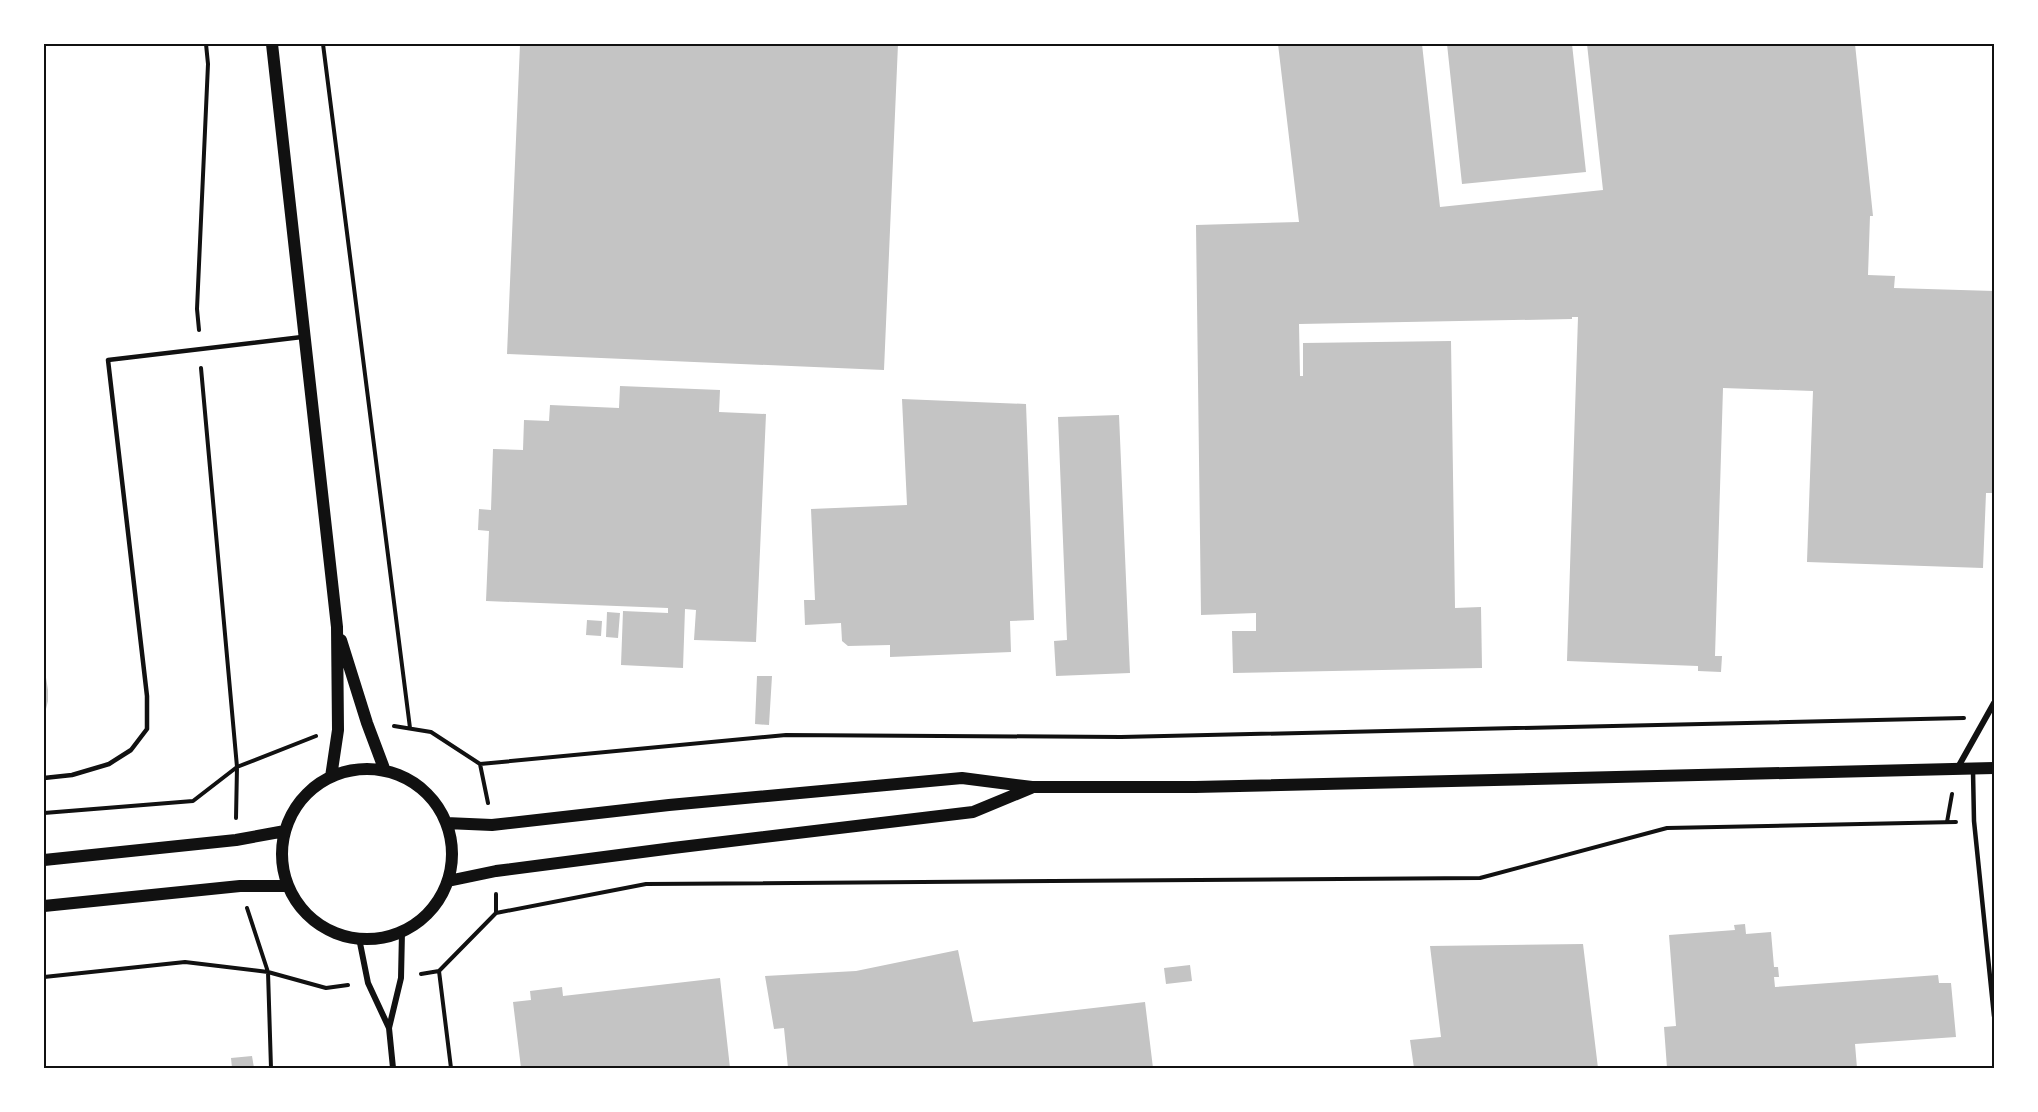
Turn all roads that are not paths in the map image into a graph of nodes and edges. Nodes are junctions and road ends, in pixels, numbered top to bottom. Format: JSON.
{"nodes":[{"id":1,"x":272,"y":44,"type":"edge"},
{"id":2,"x":305,"y":336,"type":"junction"},
{"id":3,"x":337,"y":627,"type":"junction"},
{"id":4,"x":1995,"y":703,"type":"edge"},
{"id":5,"x":1995,"y":768,"type":"edge"},
{"id":6,"x":1973,"y":769,"type":"junction"},
{"id":7,"x":1956,"y":770,"type":"junction"},
{"id":8,"x":385,"y":771,"type":"junction"},
{"id":9,"x":331,"y":777,"type":"junction"},
{"id":10,"x":44,"y":778,"type":"edge"},
{"id":11,"x":1032,"y":787,"type":"junction"},
{"id":12,"x":446,"y":824,"type":"junction"},
{"id":13,"x":285,"y":831,"type":"junction"},
{"id":14,"x":44,"y":860,"type":"edge"},
{"id":15,"x":448,"y":881,"type":"junction"},
{"id":16,"x":288,"y":886,"type":"junction"},
{"id":17,"x":44,"y":906,"type":"edge"},
{"id":18,"x":402,"y":932,"type":"junction"},
{"id":19,"x":359,"y":938,"type":"junction"},
{"id":20,"x":1995,"y":1016,"type":"edge"},
{"id":21,"x":389,"y":1028,"type":"junction"},
{"id":22,"x":393,"y":1068,"type":"edge"}],
"edges":[{"from":1,"to":2,"type":"main road"},
{"from":2,"to":3,"type":"main road"},
{"from":2,"to":10,"type":"lane"},
{"from":3,"to":8,"type":"main road"},
{"from":3,"to":9,"type":"main road"},
{"from":4,"to":7,"type":"street"},
{"from":5,"to":6,"type":"main road"},
{"from":6,"to":7,"type":"main road"},
{"from":6,"to":20,"type":"lane"},
{"from":7,"to":11,"type":"main road"},
{"from":8,"to":9,"type":"main road"},
{"from":8,"to":12,"type":"main road"},
{"from":9,"to":13,"type":"main road"},
{"from":11,"to":12,"type":"main road"},
{"from":11,"to":15,"type":"main road"},
{"from":12,"to":15,"type":"main road"},
{"from":13,"to":14,"type":"main road"},
{"from":13,"to":16,"type":"main road"},
{"from":15,"to":18,"type":"main road"},
{"from":16,"to":17,"type":"main road"},
{"from":16,"to":19,"type":"main road"},
{"from":18,"to":19,"type":"main road"},
{"from":18,"to":21,"type":"street"},
{"from":19,"to":21,"type":"street"},
{"from":21,"to":22,"type":"street"}]}
